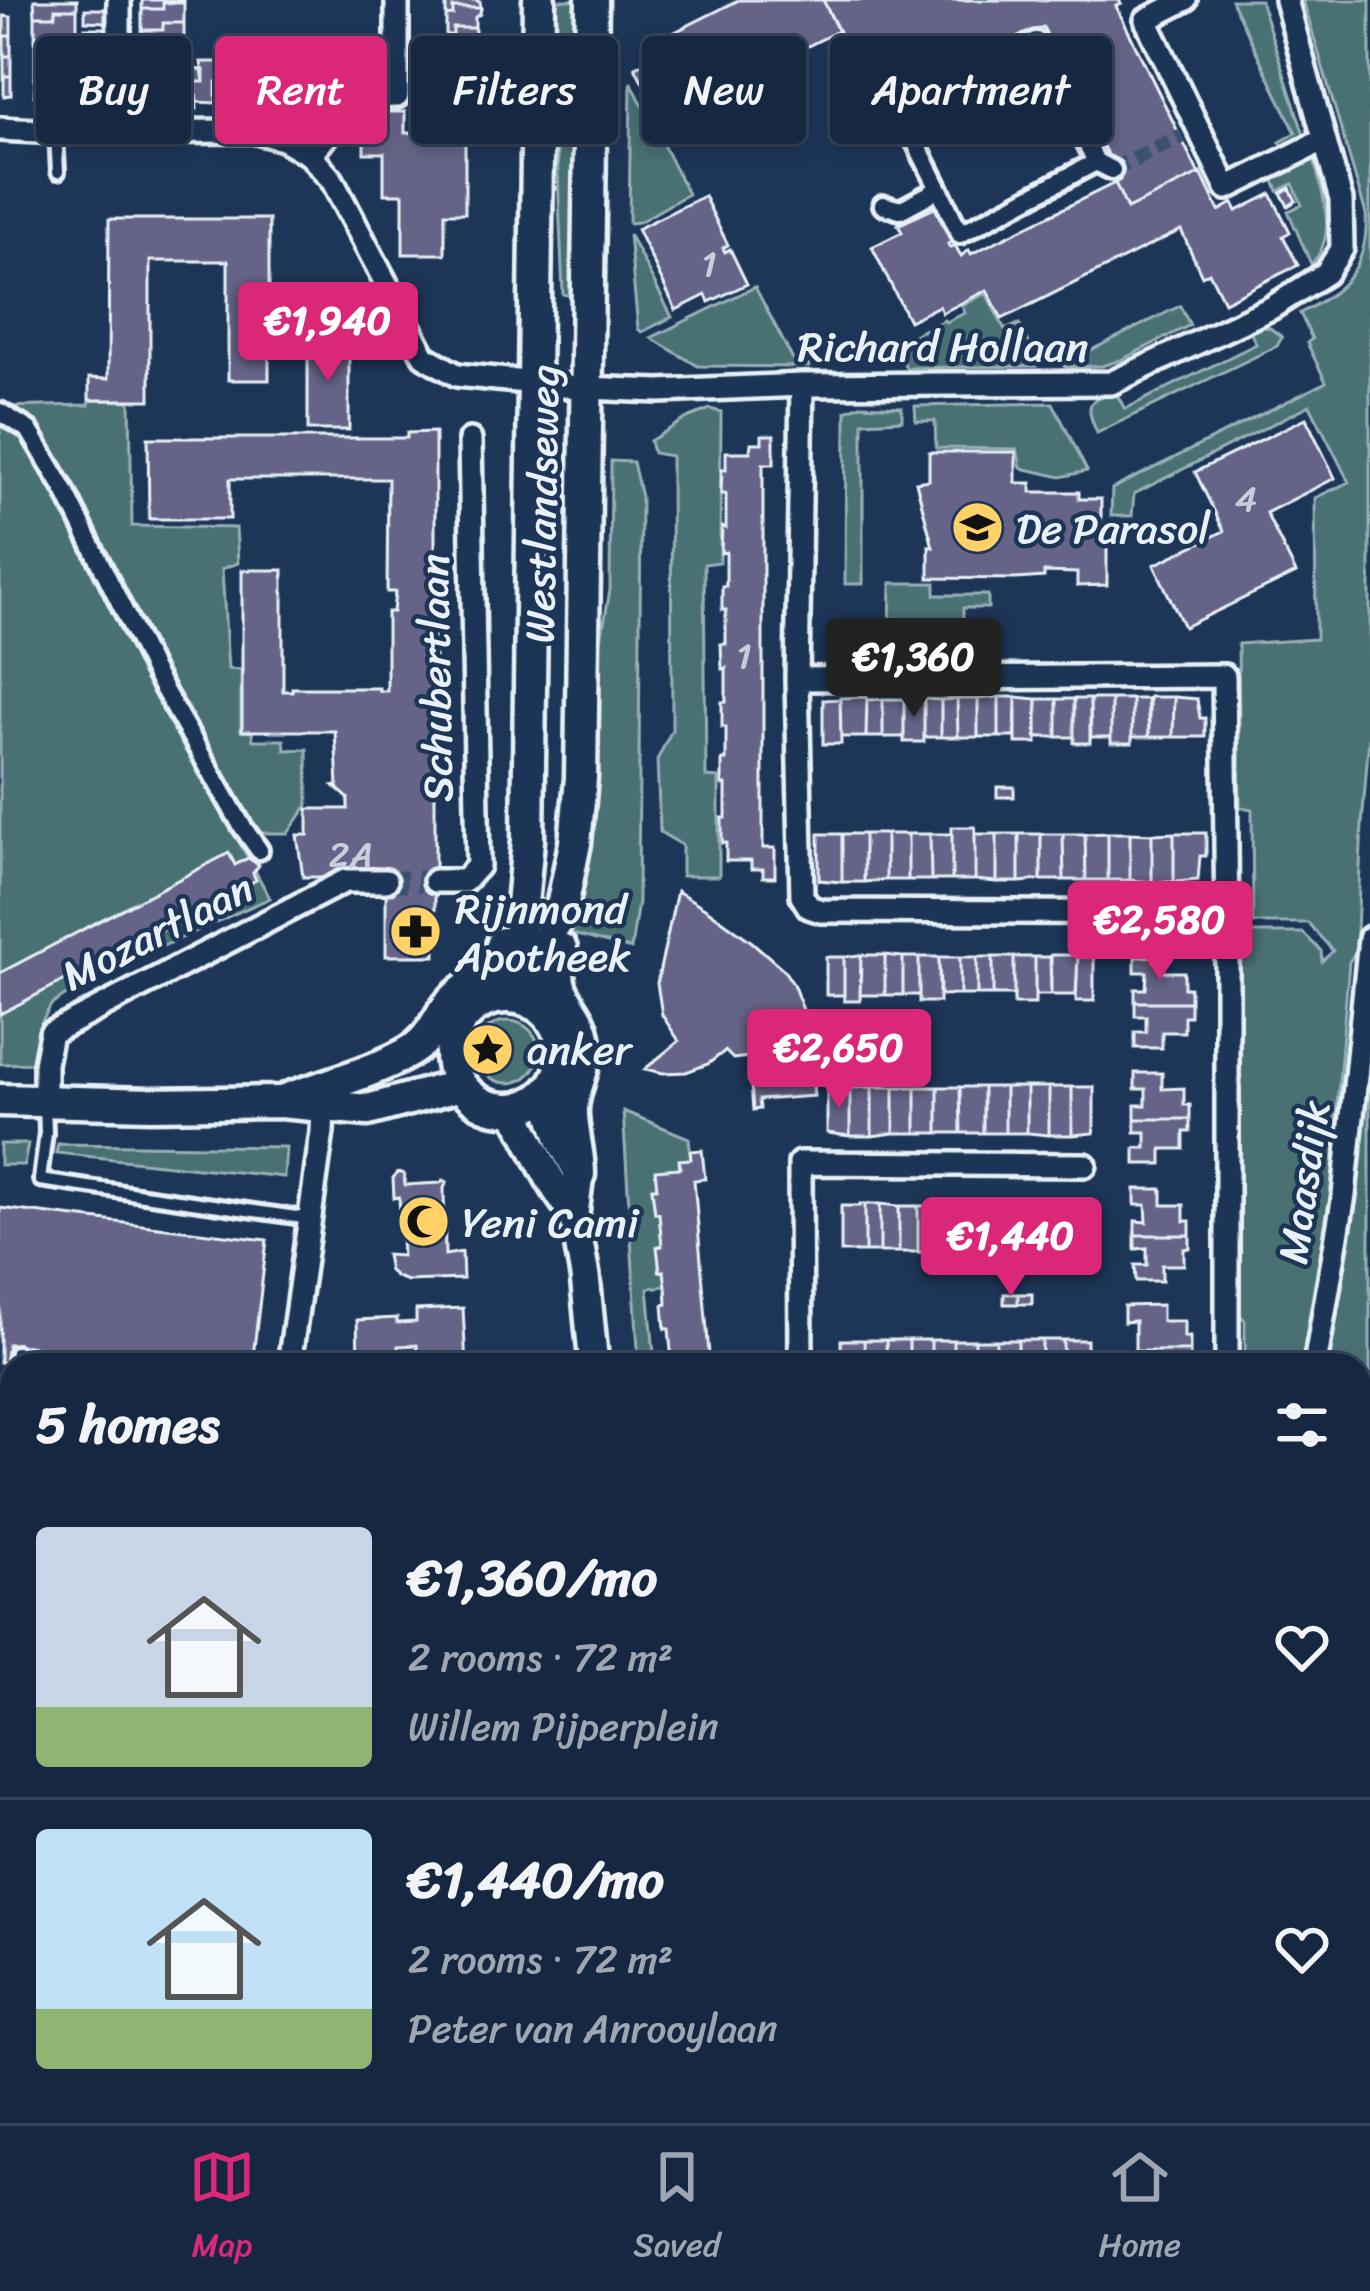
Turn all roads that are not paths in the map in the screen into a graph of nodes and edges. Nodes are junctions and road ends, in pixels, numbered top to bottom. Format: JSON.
{"nodes":[{"id":1,"x":119,"y":0,"type":"edge"},
{"id":2,"x":398,"y":0,"type":"edge"},
{"id":3,"x":539,"y":0,"type":"edge"},
{"id":4,"x":592,"y":0,"type":"edge"},
{"id":5,"x":1185,"y":0,"type":"edge"},
{"id":6,"x":1286,"y":0,"type":"edge"},
{"id":7,"x":119,"y":36,"type":"edge"},
{"id":8,"x":0,"y":129,"type":"edge"},
{"id":9,"x":36,"y":131,"type":"edge"},
{"id":10,"x":191,"y":132,"type":"edge"},
{"id":11,"x":1324,"y":140,"type":"junction"},
{"id":12,"x":57,"y":144,"type":"edge"},
{"id":13,"x":916,"y":144,"type":"edge"},
{"id":14,"x":1092,"y":144,"type":"edge"},
{"id":15,"x":310,"y":154,"type":"junction"},
{"id":16,"x":58,"y":172,"type":"dead end"},
{"id":17,"x":938,"y":189,"type":"junction"},
{"id":18,"x":883,"y":205,"type":"dead end"},
{"id":19,"x":533,"y":383,"type":"junction"},
{"id":20,"x":802,"y":386,"type":"junction"},
{"id":21,"x":586,"y":388,"type":"junction"},
{"id":22,"x":0,"y":412,"type":"edge"},
{"id":23,"x":470,"y":440,"type":"dead end"},
{"id":24,"x":797,"y":679,"type":"junction"},
{"id":25,"x":259,"y":850,"type":"dead end"},
{"id":26,"x":386,"y":881,"type":"tunnel mouth"},
{"id":27,"x":435,"y":881,"type":"tunnel mouth"},
{"id":28,"x":523,"y":893,"type":"junction"},
{"id":29,"x":562,"y":907,"type":"junction"},
{"id":30,"x":1227,"y":913,"type":"junction"},
{"id":31,"x":1370,"y":938,"type":"edge"},
{"id":32,"x":518,"y":1001,"type":"junction"},
{"id":33,"x":451,"y":1055,"type":"junction"},
{"id":34,"x":461,"y":1085,"type":"junction"},
{"id":35,"x":546,"y":1094,"type":"junction"},
{"id":36,"x":0,"y":1100,"type":"edge"},
{"id":37,"x":45,"y":1101,"type":"junction"},
{"id":38,"x":280,"y":1102,"type":"junction"},
{"id":39,"x":323,"y":1106,"type":"junction"},
{"id":40,"x":513,"y":1109,"type":"junction"},
{"id":41,"x":1084,"y":1166,"type":"dead end"},
{"id":42,"x":579,"y":1174,"type":"junction"},
{"id":43,"x":574,"y":1214,"type":"junction"},
{"id":44,"x":310,"y":1219,"type":"junction"},
{"id":45,"x":292,"y":1353,"type":"edge"},
{"id":46,"x":593,"y":1353,"type":"edge"},
{"id":47,"x":801,"y":1353,"type":"edge"},
{"id":48,"x":1227,"y":1353,"type":"edge"},
{"id":49,"x":1317,"y":1353,"type":"edge"}],
"edges":[{"from":1,"to":7,"type":"street"},
{"from":2,"to":15,"type":"street"},
{"from":3,"to":19,"type":"main road","name":"Westlandseweg"},
{"from":4,"to":21,"type":"main road","name":"Westlandseweg"},
{"from":5,"to":11,"type":"street"},
{"from":6,"to":11,"type":"street"},
{"from":8,"to":9,"type":"street"},
{"from":10,"to":15,"type":"street"},
{"from":11,"to":20,"type":"street","name":"Richard Hollaan"},
{"from":12,"to":16,"type":"lane"},
{"from":13,"to":17,"type":"street"},
{"from":14,"to":17,"type":"street"},
{"from":15,"to":19,"type":"street","name":"Richard Hollaan"},
{"from":17,"to":18,"type":"street"},
{"from":19,"to":21,"type":"street","name":"Richard Hollaan"},
{"from":19,"to":28,"type":"main road","name":"Westlandseweg"},
{"from":20,"to":21,"type":"street","name":"Richard Hollaan"},
{"from":20,"to":24,"type":"street"},
{"from":21,"to":29,"type":"main road","name":"Westlandseweg"},
{"from":22,"to":25,"type":"street"},
{"from":23,"to":27,"type":"street","name":"Schubertlaan"},
{"from":24,"to":30,"type":"street"},
{"from":24,"to":30,"type":"street"},
{"from":26,"to":37,"type":"street","name":"Mozartlaan"},
{"from":28,"to":32,"type":"main road","name":"Westlandseweg"},
{"from":28,"to":38,"type":"main road"},
{"from":29,"to":32,"type":"main road","name":"Westlandseweg"},
{"from":29,"to":42,"type":"main road"},
{"from":30,"to":48,"type":"street"},
{"from":31,"to":49,"type":"street","name":"Maasdijk"},
{"from":32,"to":33,"type":"main road"},
{"from":32,"to":35,"type":"main road"},
{"from":33,"to":34,"type":"main road"},
{"from":33,"to":39,"type":"main road"},
{"from":34,"to":39,"type":"main road"},
{"from":34,"to":40,"type":"main road"},
{"from":35,"to":40,"type":"main road"},
{"from":35,"to":42,"type":"street"},
{"from":36,"to":37,"type":"main road"},
{"from":37,"to":38,"type":"main road"},
{"from":37,"to":44,"type":"lane"},
{"from":38,"to":39,"type":"main road"},
{"from":39,"to":44,"type":"street"},
{"from":40,"to":43,"type":"street"},
{"from":41,"to":47,"type":"street"},
{"from":42,"to":43,"type":"street"},
{"from":43,"to":46,"type":"street"},
{"from":44,"to":45,"type":"street"}]}
